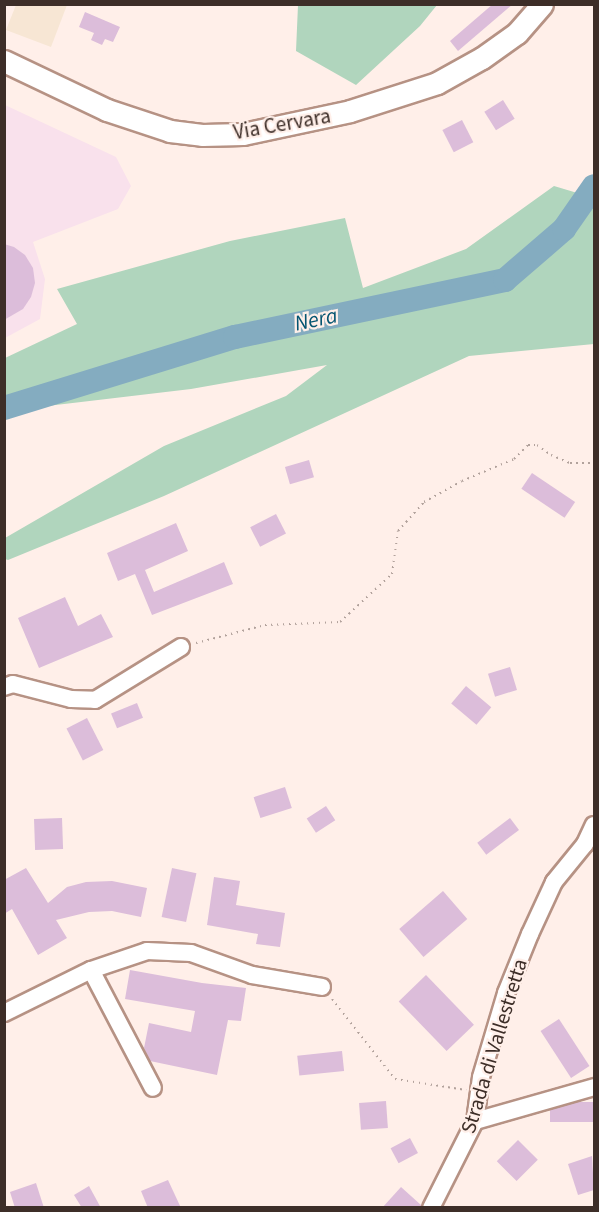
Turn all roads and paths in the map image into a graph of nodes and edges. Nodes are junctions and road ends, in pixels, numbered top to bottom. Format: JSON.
{"nodes":[{"id":1,"x":542,"y":4,"type":"edge"},
{"id":2,"x":4,"y":61,"type":"edge"},
{"id":3,"x":594,"y":464,"type":"edge"},
{"id":4,"x":181,"y":647,"type":"joint"},
{"id":5,"x":4,"y":687,"type":"edge"},
{"id":6,"x":594,"y":825,"type":"edge"},
{"id":7,"x":91,"y":970,"type":"junction"},
{"id":8,"x":322,"y":987,"type":"joint"},
{"id":9,"x":4,"y":1013,"type":"edge"},
{"id":10,"x":594,"y":1087,"type":"edge"},
{"id":11,"x":153,"y":1088,"type":"dead end"},
{"id":12,"x":479,"y":1092,"type":"junction"},
{"id":13,"x":475,"y":1121,"type":"junction"},
{"id":14,"x":431,"y":1208,"type":"edge"}],
"edges":[{"from":1,"to":2,"type":"main road","name":"Via Cervara"},
{"from":3,"to":4,"type":"path"},
{"from":4,"to":5,"type":"street"},
{"from":6,"to":12,"type":"street","name":"Strada di Vallestretta"},
{"from":7,"to":8,"type":"street"},
{"from":7,"to":9,"type":"street"},
{"from":7,"to":11,"type":"street"},
{"from":8,"to":12,"type":"path"},
{"from":10,"to":13,"type":"street"},
{"from":12,"to":13,"type":"street","name":"Strada di Vallestretta"},
{"from":13,"to":14,"type":"street","name":"Strada di Vallestretta"}]}
